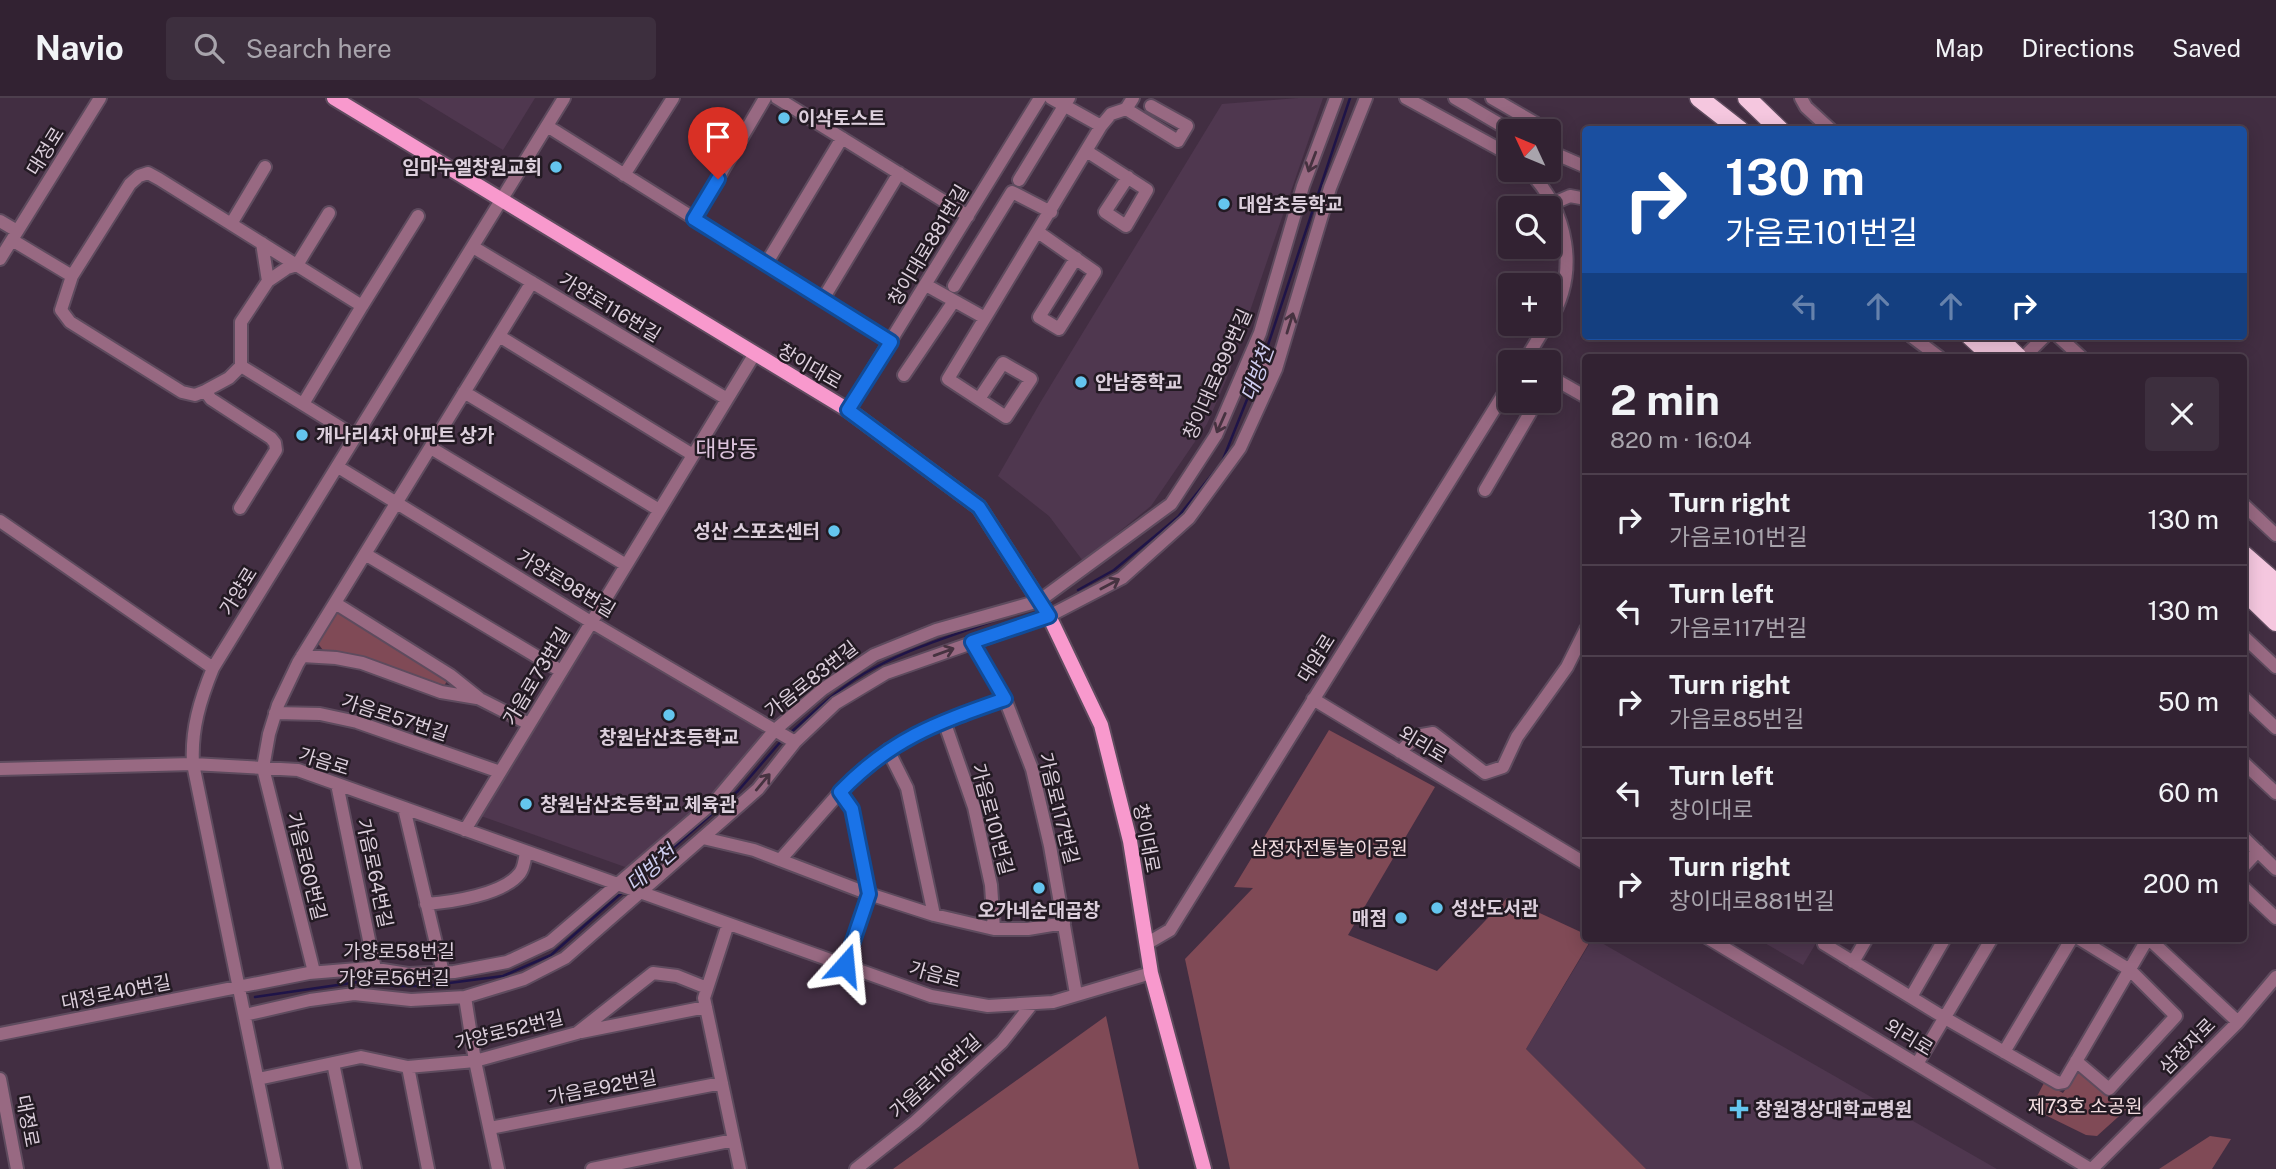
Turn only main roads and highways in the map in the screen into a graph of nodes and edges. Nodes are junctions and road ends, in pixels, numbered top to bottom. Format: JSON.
{"nodes":[{"id":1,"x":334,"y":98,"type":"edge"},
{"id":2,"x":1699,"y":98,"type":"edge"},
{"id":3,"x":1717,"y":98,"type":"edge"},
{"id":4,"x":1747,"y":98,"type":"edge"},
{"id":5,"x":1766,"y":98,"type":"edge"},
{"id":6,"x":1735,"y":126,"type":"edge"},
{"id":7,"x":1746,"y":126,"type":"edge"},
{"id":8,"x":1776,"y":126,"type":"edge"},
{"id":9,"x":1784,"y":126,"type":"edge"},
{"id":10,"x":1974,"y":340,"type":"edge"},
{"id":11,"x":2000,"y":340,"type":"edge"},
{"id":12,"x":1990,"y":354,"type":"edge"},
{"id":13,"x":2015,"y":354,"type":"edge"},
{"id":14,"x":2247,"y":558,"type":"edge"},
{"id":15,"x":2247,"y":576,"type":"edge"},
{"id":16,"x":2276,"y":583,"type":"edge"},
{"id":17,"x":2247,"y":594,"type":"edge"},
{"id":18,"x":2276,"y":603,"type":"edge"},
{"id":19,"x":2276,"y":622,"type":"edge"},
{"id":20,"x":1204,"y":1169,"type":"edge"}],
"edges":[{"from":1,"to":20,"type":"main road","name":"창이대로"},
{"from":2,"to":6,"type":"highway"},
{"from":3,"to":7,"type":"highway"},
{"from":4,"to":8,"type":"highway"},
{"from":5,"to":9,"type":"highway"},
{"from":10,"to":12,"type":"highway"},
{"from":11,"to":13,"type":"highway"},
{"from":14,"to":16,"type":"highway"},
{"from":15,"to":18,"type":"highway"},
{"from":17,"to":19,"type":"highway"}]}
